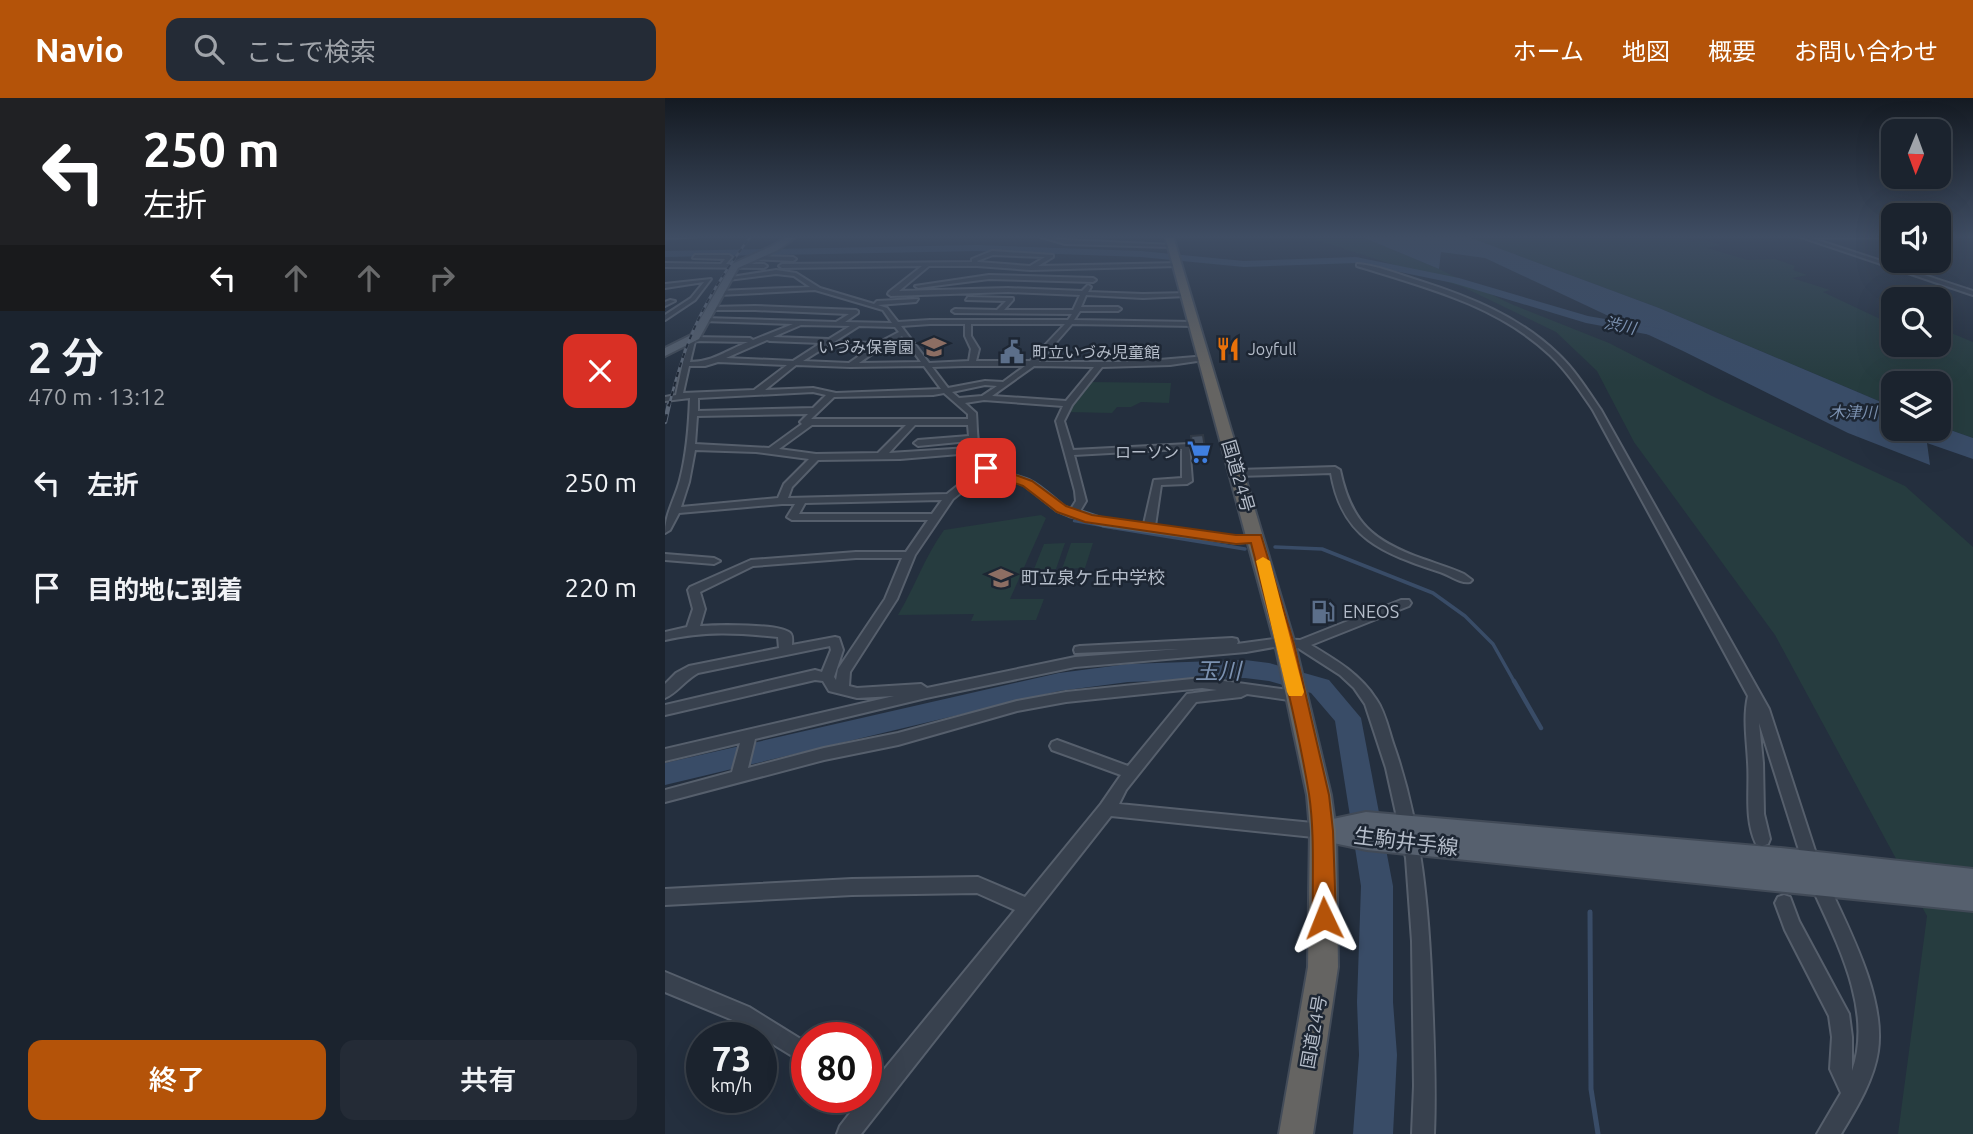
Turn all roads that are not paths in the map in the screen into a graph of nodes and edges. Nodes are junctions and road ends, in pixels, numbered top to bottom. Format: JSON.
{"nodes":[{"id":1,"x":705,"y":284,"type":"edge"},
{"id":2,"x":724,"y":284,"type":"edge"},
{"id":3,"x":812,"y":284,"type":"edge"},
{"id":4,"x":901,"y":284,"type":"edge"},
{"id":5,"x":938,"y":284,"type":"edge"},
{"id":6,"x":1002,"y":284,"type":"edge"},
{"id":7,"x":1090,"y":284,"type":"edge"},
{"id":8,"x":1183,"y":284,"type":"edge"},
{"id":9,"x":1417,"y":284,"type":"edge"},
{"id":10,"x":1947,"y":284,"type":"edge"},
{"id":11,"x":817,"y":288,"type":"junction"},
{"id":12,"x":783,"y":289,"type":"junction"},
{"id":13,"x":894,"y":290,"type":"junction"},
{"id":14,"x":1008,"y":290,"type":"junction"},
{"id":15,"x":1973,"y":292,"type":"edge"},
{"id":16,"x":719,"y":293,"type":"junction"},
{"id":17,"x":1084,"y":293,"type":"junction"},
{"id":18,"x":1186,"y":294,"type":"junction"},
{"id":19,"x":966,"y":295,"type":"junction"},
{"id":20,"x":1123,"y":295,"type":"junction"},
{"id":21,"x":875,"y":304,"type":"junction"},
{"id":22,"x":1006,"y":304,"type":"junction"},
{"id":23,"x":954,"y":306,"type":"junction"},
{"id":24,"x":755,"y":307,"type":"junction"},
{"id":25,"x":1076,"y":308,"type":"junction"},
{"id":26,"x":710,"y":309,"type":"junction"},
{"id":27,"x":1118,"y":309,"type":"junction"},
{"id":28,"x":999,"y":312,"type":"junction"},
{"id":29,"x":665,"y":318,"type":"edge"},
{"id":30,"x":704,"y":320,"type":"junction"},
{"id":31,"x":1069,"y":321,"type":"junction"},
{"id":32,"x":955,"y":322,"type":"junction"},
{"id":33,"x":968,"y":322,"type":"junction"},
{"id":34,"x":1111,"y":322,"type":"junction"},
{"id":35,"x":801,"y":324,"type":"junction"},
{"id":36,"x":837,"y":324,"type":"junction"},
{"id":37,"x":858,"y":324,"type":"junction"},
{"id":38,"x":895,"y":324,"type":"junction"},
{"id":39,"x":1194,"y":324,"type":"junction"},
{"id":40,"x":901,"y":334,"type":"junction"},
{"id":41,"x":692,"y":339,"type":"junction"},
{"id":42,"x":761,"y":340,"type":"junction"},
{"id":43,"x":827,"y":342,"type":"junction"},
{"id":44,"x":879,"y":345,"type":"junction"},
{"id":45,"x":816,"y":350,"type":"junction"},
{"id":46,"x":870,"y":351,"type":"junction"},
{"id":47,"x":665,"y":353,"type":"edge"},
{"id":48,"x":806,"y":357,"type":"junction"},
{"id":49,"x":861,"y":358,"type":"junction"},
{"id":50,"x":1204,"y":358,"type":"junction"},
{"id":51,"x":717,"y":360,"type":"junction"},
{"id":52,"x":972,"y":362,"type":"junction"},
{"id":53,"x":686,"y":364,"type":"junction"},
{"id":54,"x":793,"y":364,"type":"junction"},
{"id":55,"x":927,"y":364,"type":"junction"},
{"id":56,"x":850,"y":365,"type":"junction"},
{"id":57,"x":1030,"y":365,"type":"junction"},
{"id":58,"x":1099,"y":366,"type":"junction"},
{"id":59,"x":1005,"y":384,"type":"junction"},
{"id":60,"x":947,"y":391,"type":"junction"},
{"id":61,"x":762,"y":392,"type":"junction"},
{"id":62,"x":832,"y":394,"type":"junction"},
{"id":63,"x":683,"y":396,"type":"junction"},
{"id":64,"x":694,"y":396,"type":"junction"},
{"id":65,"x":984,"y":398,"type":"junction"},
{"id":66,"x":665,"y":399,"type":"edge"},
{"id":67,"x":955,"y":401,"type":"junction"},
{"id":68,"x":1068,"y":404,"type":"junction"},
{"id":69,"x":813,"y":411,"type":"junction"},
{"id":70,"x":788,"y":412,"type":"junction"},
{"id":71,"x":693,"y":414,"type":"junction"},
{"id":72,"x":914,"y":421,"type":"junction"},
{"id":73,"x":973,"y":422,"type":"junction"},
{"id":74,"x":809,"y":423,"type":"junction"},
{"id":75,"x":975,"y":438,"type":"junction"},
{"id":76,"x":918,"y":443,"type":"dead end"},
{"id":77,"x":692,"y":447,"type":"junction"},
{"id":78,"x":772,"y":450,"type":"junction"},
{"id":79,"x":974,"y":450,"type":"junction"},
{"id":80,"x":1069,"y":453,"type":"junction"},
{"id":81,"x":881,"y":456,"type":"junction"},
{"id":82,"x":816,"y":457,"type":"junction"},
{"id":83,"x":986,"y":468,"type":"junction"},
{"id":84,"x":1237,"y":473,"type":"junction"},
{"id":85,"x":949,"y":497,"type":"junction"},
{"id":86,"x":802,"y":500,"type":"junction"},
{"id":87,"x":782,"y":501,"type":"junction"},
{"id":88,"x":676,"y":510,"type":"junction"},
{"id":89,"x":1073,"y":514,"type":"junction"},
{"id":90,"x":936,"y":517,"type":"junction"},
{"id":91,"x":1149,"y":528,"type":"junction"},
{"id":92,"x":665,"y":530,"type":"edge"},
{"id":93,"x":1257,"y":538,"type":"junction"},
{"id":94,"x":909,"y":555,"type":"junction"},
{"id":95,"x":665,"y":557,"type":"edge"},
{"id":96,"x":714,"y":561,"type":"dead end"},
{"id":97,"x":1466,"y":580,"type":"dead end"},
{"id":98,"x":1405,"y":603,"type":"dead end"},
{"id":99,"x":692,"y":630,"type":"junction"},
{"id":100,"x":665,"y":636,"type":"edge"},
{"id":101,"x":1260,"y":645,"type":"junction"},
{"id":102,"x":785,"y":649,"type":"junction"},
{"id":103,"x":1080,"y":650,"type":"dead end"},
{"id":104,"x":1292,"y":650,"type":"junction"},
{"id":105,"x":827,"y":677,"type":"junction"},
{"id":106,"x":842,"y":690,"type":"junction"},
{"id":107,"x":943,"y":691,"type":"junction"},
{"id":108,"x":1259,"y":691,"type":"junction"},
{"id":109,"x":665,"y":693,"type":"edge"},
{"id":110,"x":1296,"y":694,"type":"junction"},
{"id":111,"x":1755,"y":695,"type":"junction"},
{"id":112,"x":665,"y":710,"type":"edge"},
{"id":113,"x":749,"y":735,"type":"junction"},
{"id":114,"x":1057,"y":746,"type":"dead end"},
{"id":115,"x":665,"y":755,"type":"edge"},
{"id":116,"x":1131,"y":773,"type":"junction"},
{"id":117,"x":739,"y":778,"type":"junction"},
{"id":118,"x":665,"y":796,"type":"edge"},
{"id":119,"x":1107,"y":810,"type":"junction"},
{"id":120,"x":1323,"y":831,"type":"junction"},
{"id":121,"x":1403,"y":835,"type":"junction"},
{"id":122,"x":1762,"y":839,"type":"dead end"},
{"id":123,"x":1816,"y":874,"type":"junction"},
{"id":124,"x":1849,"y":877,"type":"junction"},
{"id":125,"x":1973,"y":881,"type":"edge"},
{"id":126,"x":665,"y":897,"type":"edge"},
{"id":127,"x":1973,"y":898,"type":"edge"},
{"id":128,"x":1784,"y":903,"type":"dead end"},
{"id":129,"x":1028,"y":907,"type":"junction"},
{"id":130,"x":665,"y":982,"type":"edge"},
{"id":131,"x":791,"y":1045,"type":"edge"},
{"id":132,"x":882,"y":1080,"type":"edge"},
{"id":133,"x":1851,"y":1092,"type":"junction"},
{"id":134,"x":860,"y":1113,"type":"edge"},
{"id":135,"x":848,"y":1134,"type":"edge"},
{"id":136,"x":1296,"y":1134,"type":"edge"},
{"id":137,"x":1423,"y":1134,"type":"edge"},
{"id":138,"x":1828,"y":1134,"type":"edge"}],
"edges":[{"from":1,"to":29,"type":"street"},
{"from":2,"to":16,"type":"main road"},
{"from":3,"to":11,"type":"street"},
{"from":4,"to":13,"type":"street"},
{"from":5,"to":13,"type":"street"},
{"from":6,"to":14,"type":"street"},
{"from":7,"to":17,"type":"street"},
{"from":8,"to":18,"type":"highway","name":"国道24号"},
{"from":9,"to":111,"type":"street"},
{"from":10,"to":15,"type":"street"},
{"from":11,"to":12,"type":"street"},
{"from":11,"to":21,"type":"street"},
{"from":12,"to":16,"type":"street"},
{"from":12,"to":24,"type":"street"},
{"from":13,"to":19,"type":"street"},
{"from":13,"to":21,"type":"street"},
{"from":14,"to":17,"type":"street"},
{"from":14,"to":19,"type":"street"},
{"from":16,"to":26,"type":"main road"},
{"from":17,"to":20,"type":"street"},
{"from":17,"to":25,"type":"street"},
{"from":18,"to":20,"type":"street"},
{"from":18,"to":39,"type":"highway","name":"国道24号"},
{"from":19,"to":21,"type":"street"},
{"from":19,"to":22,"type":"street"},
{"from":20,"to":27,"type":"street"},
{"from":21,"to":38,"type":"street"},
{"from":22,"to":23,"type":"street"},
{"from":22,"to":25,"type":"street"},
{"from":22,"to":28,"type":"street"},
{"from":23,"to":28,"type":"street"},
{"from":23,"to":32,"type":"street"},
{"from":24,"to":26,"type":"street"},
{"from":24,"to":36,"type":"street"},
{"from":25,"to":27,"type":"street"},
{"from":25,"to":28,"type":"street"},
{"from":25,"to":31,"type":"street"},
{"from":26,"to":30,"type":"main road"},
{"from":27,"to":34,"type":"street"},
{"from":30,"to":35,"type":"street"},
{"from":30,"to":41,"type":"main road"},
{"from":31,"to":33,"type":"street"},
{"from":31,"to":34,"type":"street"},
{"from":31,"to":57,"type":"street"},
{"from":32,"to":33,"type":"street"},
{"from":32,"to":38,"type":"street"},
{"from":33,"to":52,"type":"street"},
{"from":34,"to":39,"type":"street"},
{"from":35,"to":36,"type":"street"},
{"from":35,"to":42,"type":"street"},
{"from":36,"to":37,"type":"street"},
{"from":37,"to":38,"type":"street"},
{"from":37,"to":43,"type":"street"},
{"from":38,"to":40,"type":"street"},
{"from":39,"to":50,"type":"highway","name":"国道24号"},
{"from":40,"to":44,"type":"street"},
{"from":40,"to":55,"type":"street"},
{"from":41,"to":42,"type":"street"},
{"from":41,"to":47,"type":"main road"},
{"from":41,"to":53,"type":"street"},
{"from":42,"to":43,"type":"street"},
{"from":42,"to":51,"type":"street"},
{"from":43,"to":44,"type":"street"},
{"from":43,"to":45,"type":"street"},
{"from":44,"to":46,"type":"street"},
{"from":45,"to":46,"type":"street"},
{"from":45,"to":48,"type":"street"},
{"from":46,"to":49,"type":"street"},
{"from":48,"to":49,"type":"street"},
{"from":48,"to":54,"type":"street"},
{"from":49,"to":56,"type":"street"},
{"from":50,"to":58,"type":"street"},
{"from":50,"to":84,"type":"highway","name":"国道24号"},
{"from":51,"to":53,"type":"street"},
{"from":51,"to":54,"type":"street"},
{"from":52,"to":55,"type":"street"},
{"from":52,"to":57,"type":"street"},
{"from":53,"to":63,"type":"street"},
{"from":54,"to":56,"type":"street"},
{"from":54,"to":61,"type":"street"},
{"from":55,"to":56,"type":"street"},
{"from":55,"to":60,"type":"street"},
{"from":57,"to":58,"type":"street"},
{"from":57,"to":59,"type":"street"},
{"from":58,"to":68,"type":"street"},
{"from":59,"to":60,"type":"street"},
{"from":59,"to":65,"type":"street"},
{"from":60,"to":62,"type":"street"},
{"from":60,"to":67,"type":"street"},
{"from":61,"to":62,"type":"street"},
{"from":61,"to":64,"type":"street"},
{"from":61,"to":70,"type":"street"},
{"from":62,"to":69,"type":"street"},
{"from":63,"to":64,"type":"street"},
{"from":63,"to":66,"type":"street"},
{"from":64,"to":71,"type":"street"},
{"from":65,"to":67,"type":"street"},
{"from":65,"to":68,"type":"street"},
{"from":67,"to":73,"type":"street"},
{"from":68,"to":80,"type":"street"},
{"from":69,"to":70,"type":"street"},
{"from":69,"to":74,"type":"street"},
{"from":70,"to":71,"type":"street"},
{"from":71,"to":77,"type":"street"},
{"from":72,"to":73,"type":"street"},
{"from":72,"to":74,"type":"street"},
{"from":72,"to":81,"type":"street"},
{"from":73,"to":75,"type":"street"},
{"from":74,"to":78,"type":"street"},
{"from":75,"to":76,"type":"street"},
{"from":75,"to":79,"type":"street"},
{"from":77,"to":78,"type":"street"},
{"from":77,"to":88,"type":"street"},
{"from":78,"to":82,"type":"street"},
{"from":79,"to":81,"type":"street"},
{"from":79,"to":83,"type":"street"},
{"from":80,"to":89,"type":"street"},
{"from":80,"to":91,"type":"street"},
{"from":81,"to":82,"type":"street"},
{"from":82,"to":87,"type":"street"},
{"from":83,"to":85,"type":"street"},
{"from":83,"to":89,"type":"street"},
{"from":84,"to":93,"type":"highway","name":"国道24号"},
{"from":84,"to":97,"type":"street"},
{"from":85,"to":86,"type":"street"},
{"from":85,"to":90,"type":"street"},
{"from":86,"to":87,"type":"street"},
{"from":86,"to":90,"type":"street"},
{"from":87,"to":88,"type":"street"},
{"from":88,"to":92,"type":"street"},
{"from":89,"to":91,"type":"street"},
{"from":90,"to":94,"type":"street"},
{"from":91,"to":93,"type":"street"},
{"from":93,"to":104,"type":"highway","name":"国道24号"},
{"from":94,"to":99,"type":"street"},
{"from":94,"to":106,"type":"street"},
{"from":95,"to":96,"type":"street"},
{"from":98,"to":104,"type":"street"},
{"from":99,"to":100,"type":"street"},
{"from":99,"to":102,"type":"street"},
{"from":101,"to":103,"type":"street"},
{"from":101,"to":104,"type":"street"},
{"from":101,"to":107,"type":"street"},
{"from":102,"to":105,"type":"street"},
{"from":102,"to":109,"type":"street"},
{"from":104,"to":110,"type":"highway","name":"国道24号"},
{"from":104,"to":121,"type":"street"},
{"from":105,"to":106,"type":"street"},
{"from":105,"to":112,"type":"street"},
{"from":106,"to":107,"type":"street"},
{"from":107,"to":113,"type":"street"},
{"from":108,"to":110,"type":"street"},
{"from":108,"to":116,"type":"street"},
{"from":108,"to":117,"type":"street"},
{"from":110,"to":120,"type":"highway","name":"国道24号"},
{"from":111,"to":122,"type":"street"},
{"from":111,"to":123,"type":"street"},
{"from":113,"to":115,"type":"street"},
{"from":113,"to":117,"type":"street"},
{"from":114,"to":116,"type":"street"},
{"from":116,"to":119,"type":"street"},
{"from":117,"to":118,"type":"street"},
{"from":119,"to":120,"type":"street"},
{"from":119,"to":129,"type":"street"},
{"from":120,"to":121,"type":"main road","name":"生駒井手線"},
{"from":120,"to":136,"type":"highway","name":"国道24号"},
{"from":121,"to":123,"type":"main road","name":"生駒井手線"},
{"from":121,"to":137,"type":"street"},
{"from":123,"to":124,"type":"main road","name":"生駒井手線"},
{"from":123,"to":133,"type":"street"},
{"from":124,"to":125,"type":"main road","name":"生駒井手線"},
{"from":124,"to":127,"type":"main road","name":"生駒井手線"},
{"from":126,"to":129,"type":"street"},
{"from":128,"to":133,"type":"street"},
{"from":129,"to":132,"type":"street"},
{"from":130,"to":131,"type":"street"},
{"from":133,"to":138,"type":"street"},
{"from":134,"to":135,"type":"street"}]}
